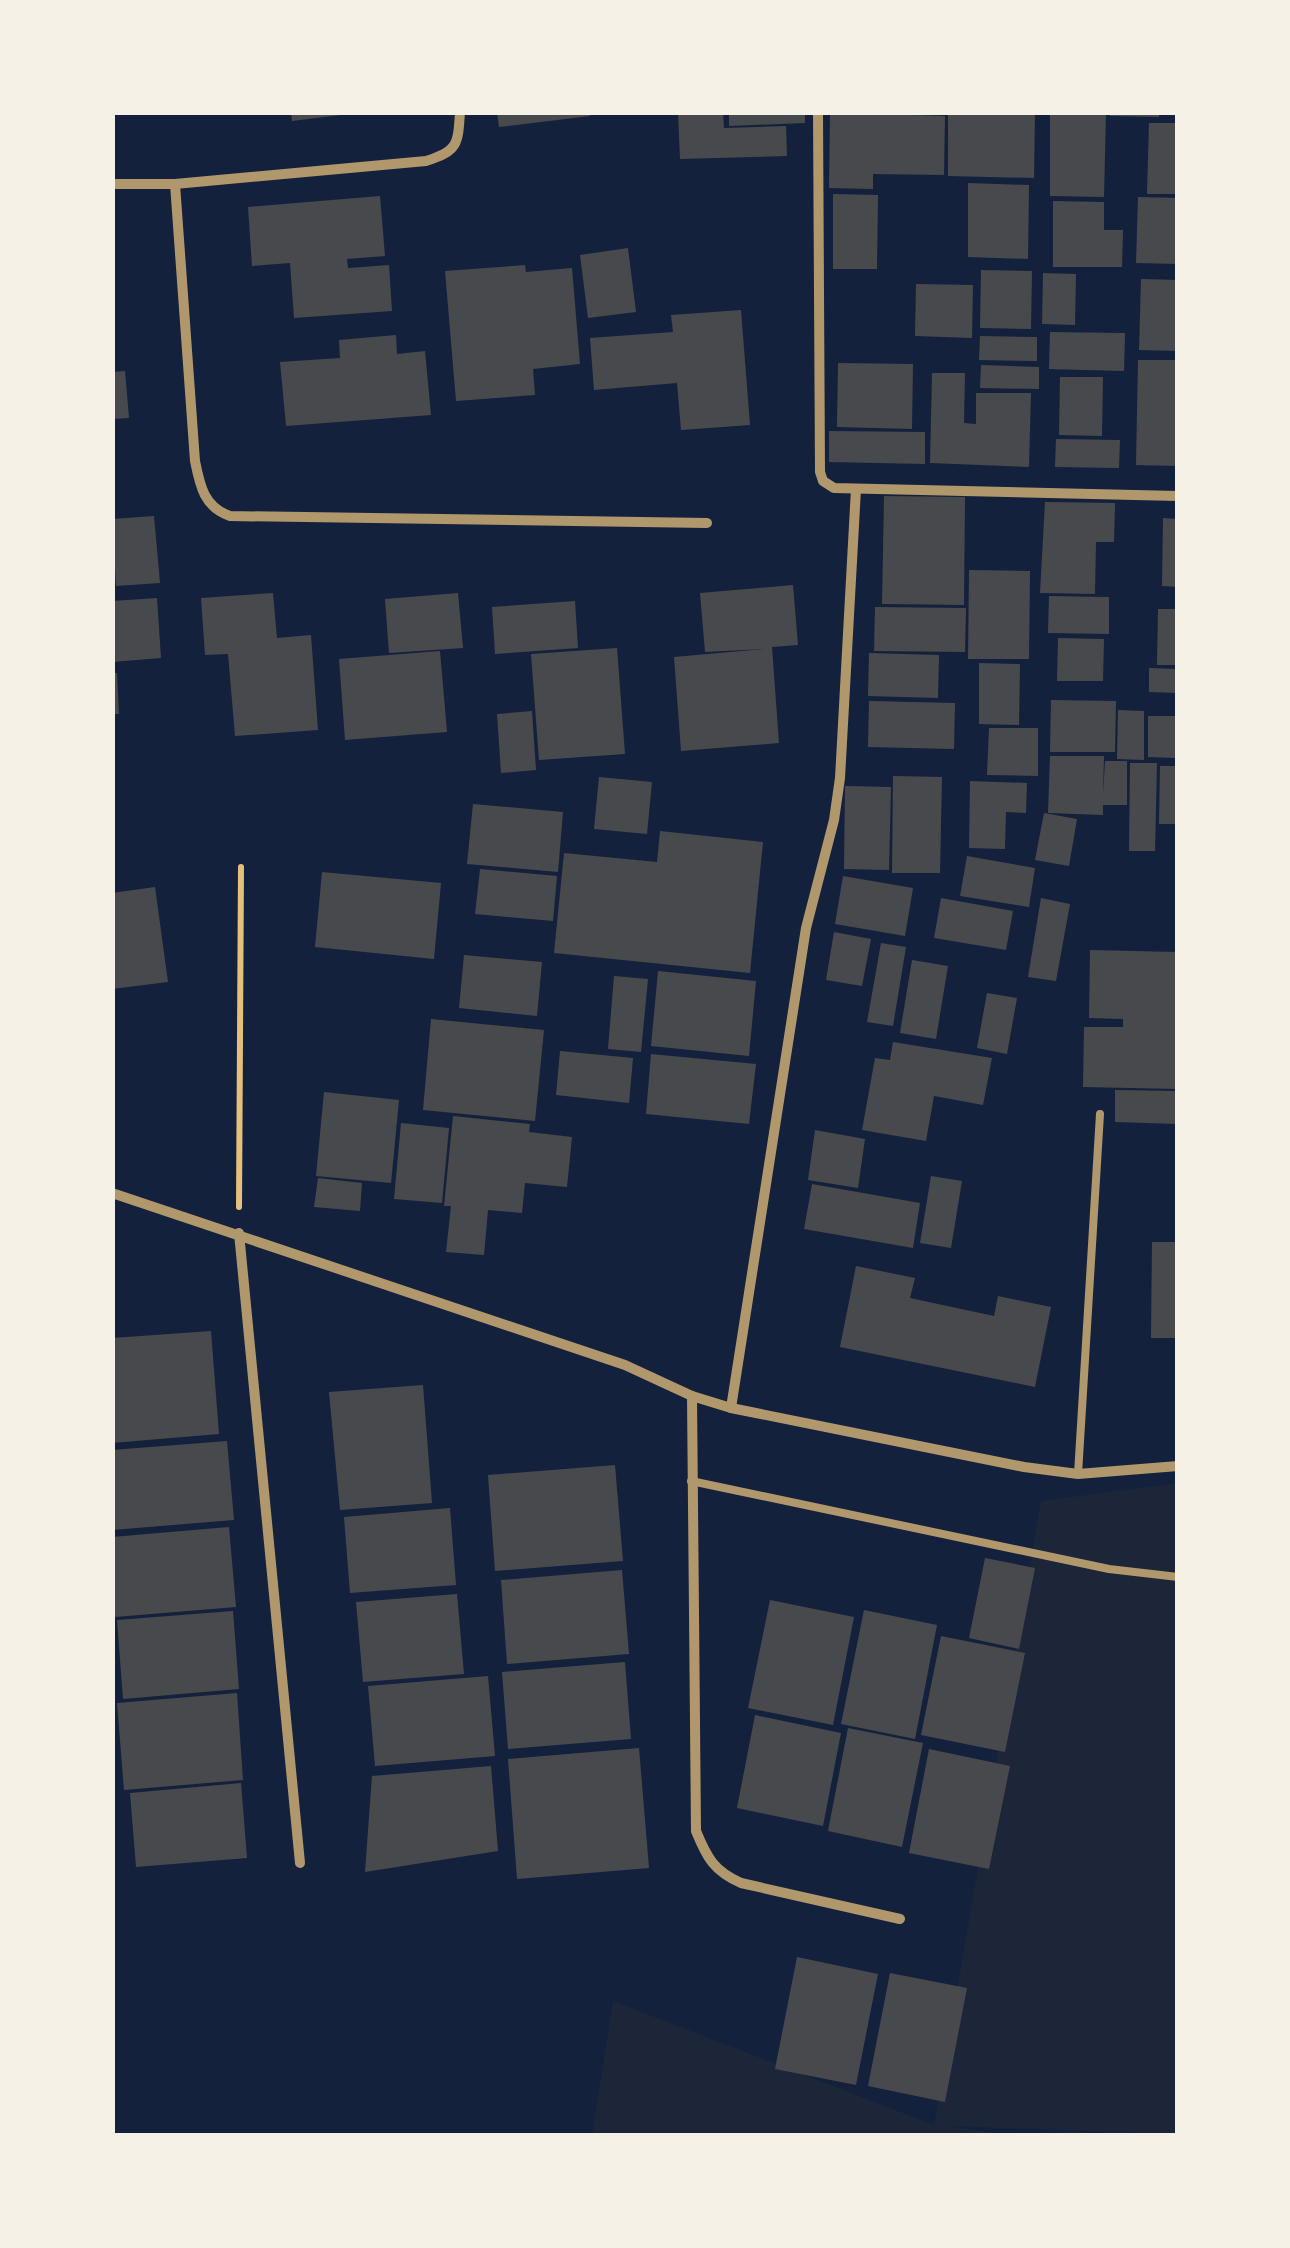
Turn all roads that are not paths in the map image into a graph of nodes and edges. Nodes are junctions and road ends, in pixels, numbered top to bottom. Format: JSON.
{"nodes":[{"id":1,"x":460,"y":112,"type":"edge"},
{"id":2,"x":818,"y":112,"type":"edge"},
{"id":3,"x":112,"y":184,"type":"edge"},
{"id":4,"x":175,"y":184,"type":"junction"},
{"id":5,"x":856,"y":489,"type":"junction"},
{"id":6,"x":1178,"y":496,"type":"edge"},
{"id":7,"x":708,"y":523,"type":"dead end"},
{"id":8,"x":1100,"y":1114,"type":"dead end"},
{"id":9,"x":112,"y":1193,"type":"edge"},
{"id":10,"x":239,"y":1234,"type":"junction"},
{"id":11,"x":692,"y":1396,"type":"junction"},
{"id":12,"x":731,"y":1408,"type":"junction"},
{"id":13,"x":1178,"y":1466,"type":"edge"},
{"id":14,"x":1078,"y":1474,"type":"junction"},
{"id":15,"x":691,"y":1481,"type":"junction"},
{"id":16,"x":1178,"y":1576,"type":"edge"},
{"id":17,"x":300,"y":1863,"type":"dead end"},
{"id":18,"x":900,"y":1919,"type":"dead end"}],
"edges":[{"from":1,"to":4,"type":"street"},
{"from":2,"to":5,"type":"street"},
{"from":3,"to":4,"type":"street"},
{"from":4,"to":7,"type":"street"},
{"from":5,"to":6,"type":"street"},
{"from":5,"to":12,"type":"street"},
{"from":8,"to":14,"type":"lane"},
{"from":9,"to":10,"type":"street"},
{"from":10,"to":11,"type":"street"},
{"from":10,"to":17,"type":"street"},
{"from":11,"to":12,"type":"street"},
{"from":11,"to":15,"type":"street"},
{"from":12,"to":14,"type":"street"},
{"from":13,"to":14,"type":"street"},
{"from":15,"to":16,"type":"lane"},
{"from":15,"to":18,"type":"street"}]}
